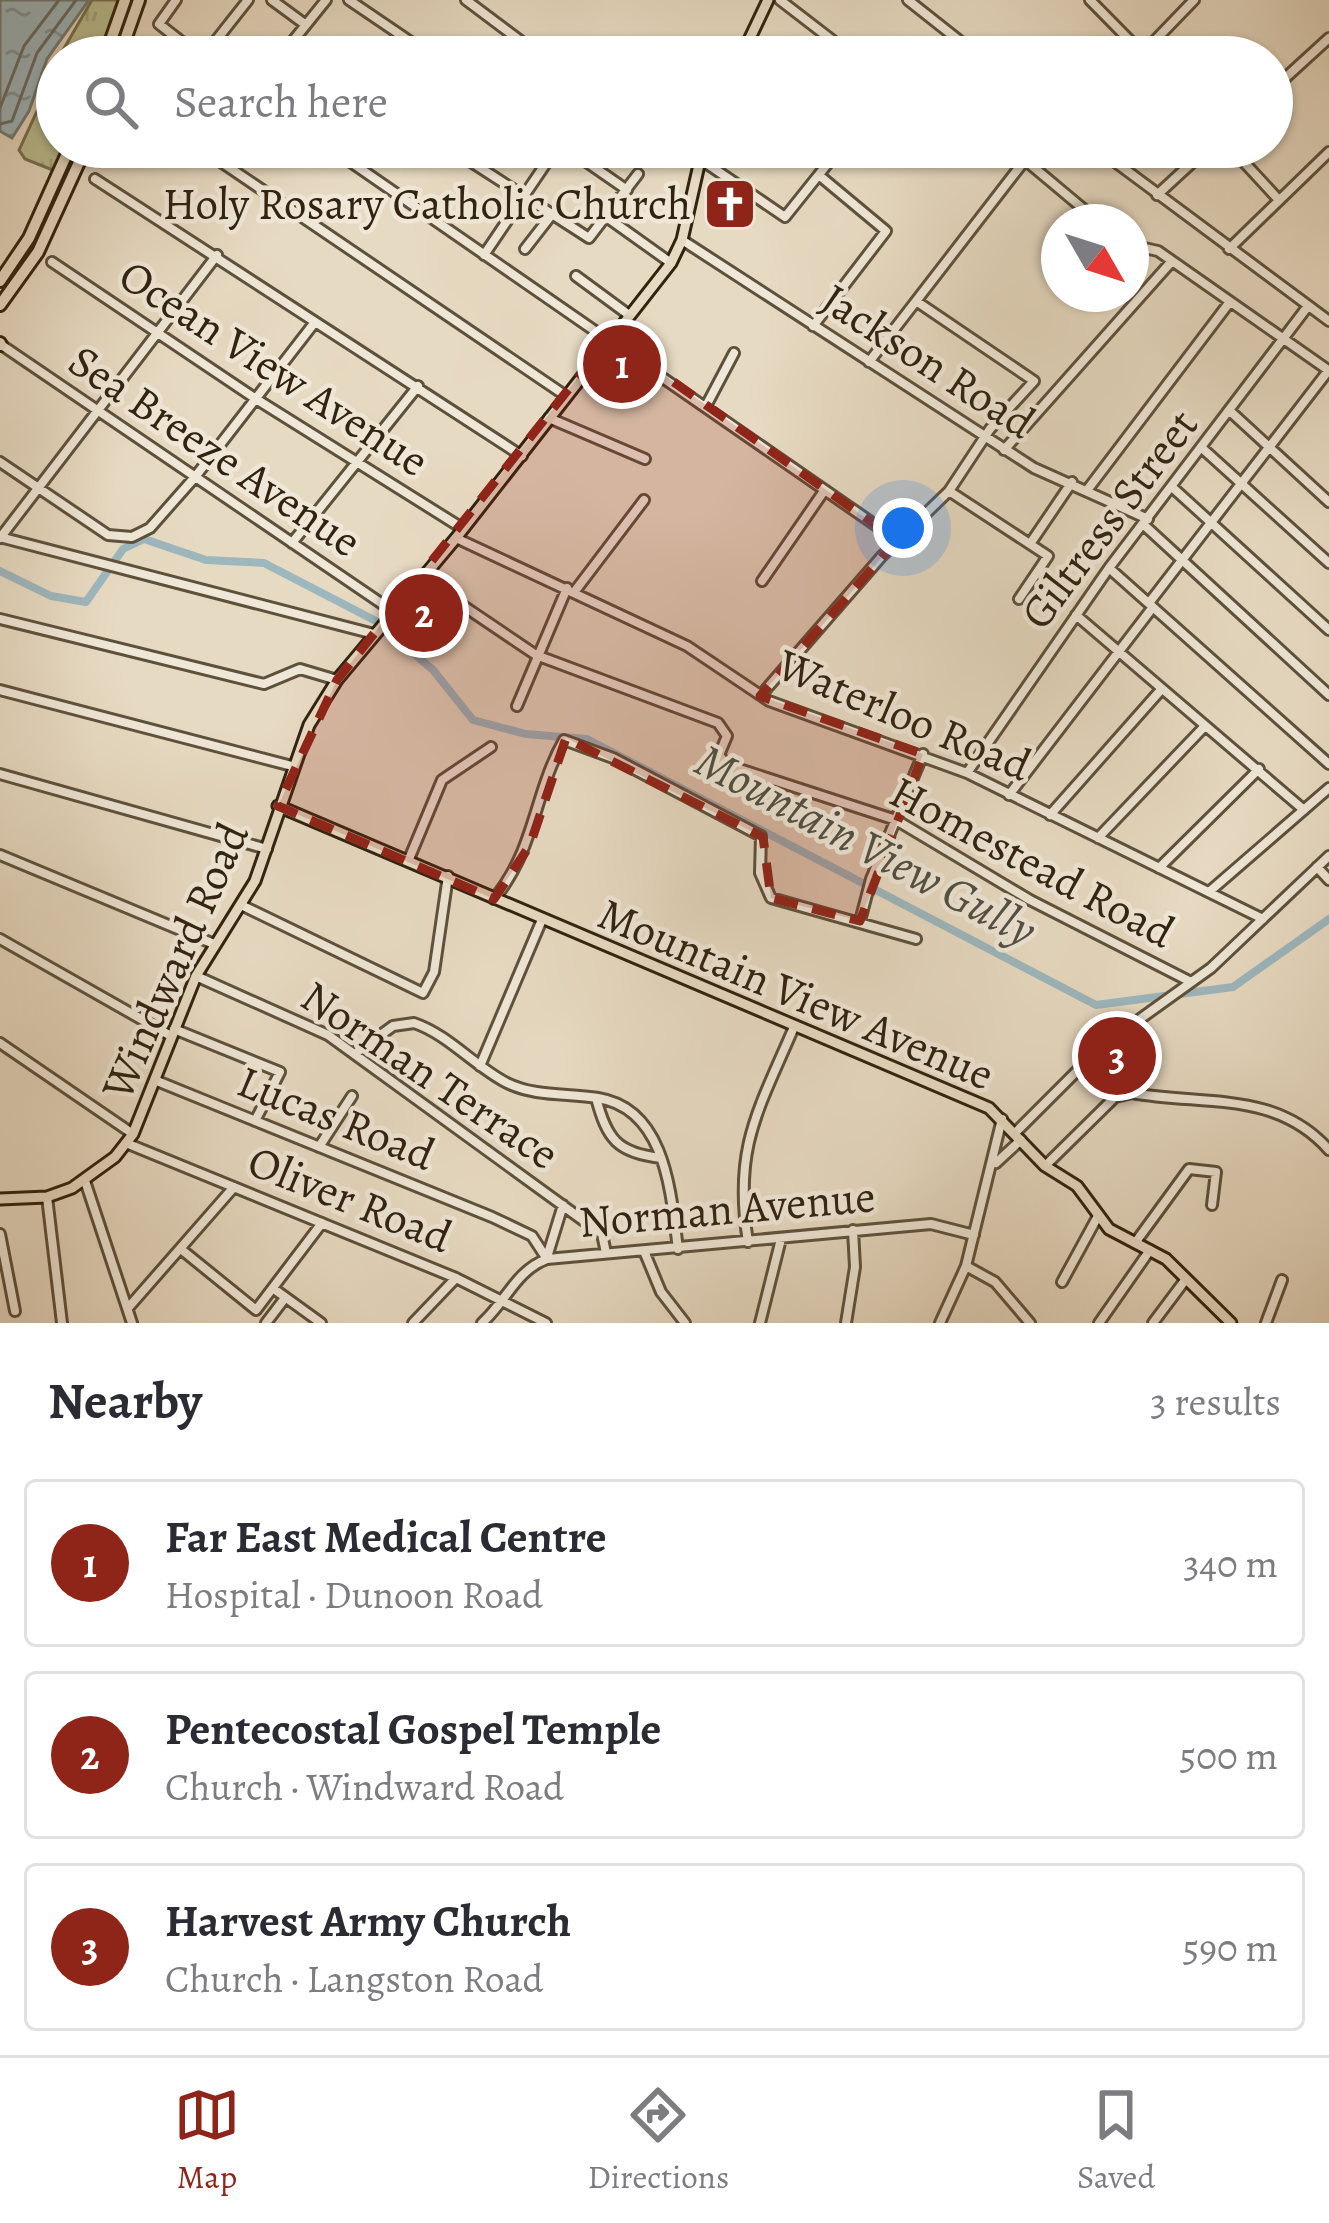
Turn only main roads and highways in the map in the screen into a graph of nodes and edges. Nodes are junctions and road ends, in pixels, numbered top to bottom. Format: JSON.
{"nodes":[{"id":1,"x":125,"y":0,"type":"edge"},
{"id":2,"x":140,"y":0,"type":"edge"},
{"id":3,"x":767,"y":0,"type":"edge"},
{"id":4,"x":112,"y":36,"type":"edge"},
{"id":5,"x":127,"y":36,"type":"edge"},
{"id":6,"x":751,"y":36,"type":"edge"},
{"id":7,"x":61,"y":168,"type":"edge"},
{"id":8,"x":76,"y":168,"type":"edge"},
{"id":9,"x":698,"y":168,"type":"edge"},
{"id":10,"x":0,"y":281,"type":"edge"},
{"id":11,"x":0,"y":304,"type":"edge"},
{"id":12,"x":278,"y":806,"type":"junction"},
{"id":13,"x":1,"y":1198,"type":"edge"},
{"id":14,"x":1231,"y":1323,"type":"edge"}],
"edges":[{"from":1,"to":4,"type":"highway"},
{"from":2,"to":5,"type":"highway"},
{"from":3,"to":6,"type":"main road"},
{"from":7,"to":10,"type":"highway"},
{"from":8,"to":11,"type":"highway"},
{"from":9,"to":12,"type":"main road","name":"Windward Road"},
{"from":12,"to":13,"type":"main road","name":"Windward Road"},
{"from":12,"to":14,"type":"main road","name":"Mountain View Avenue"}]}
